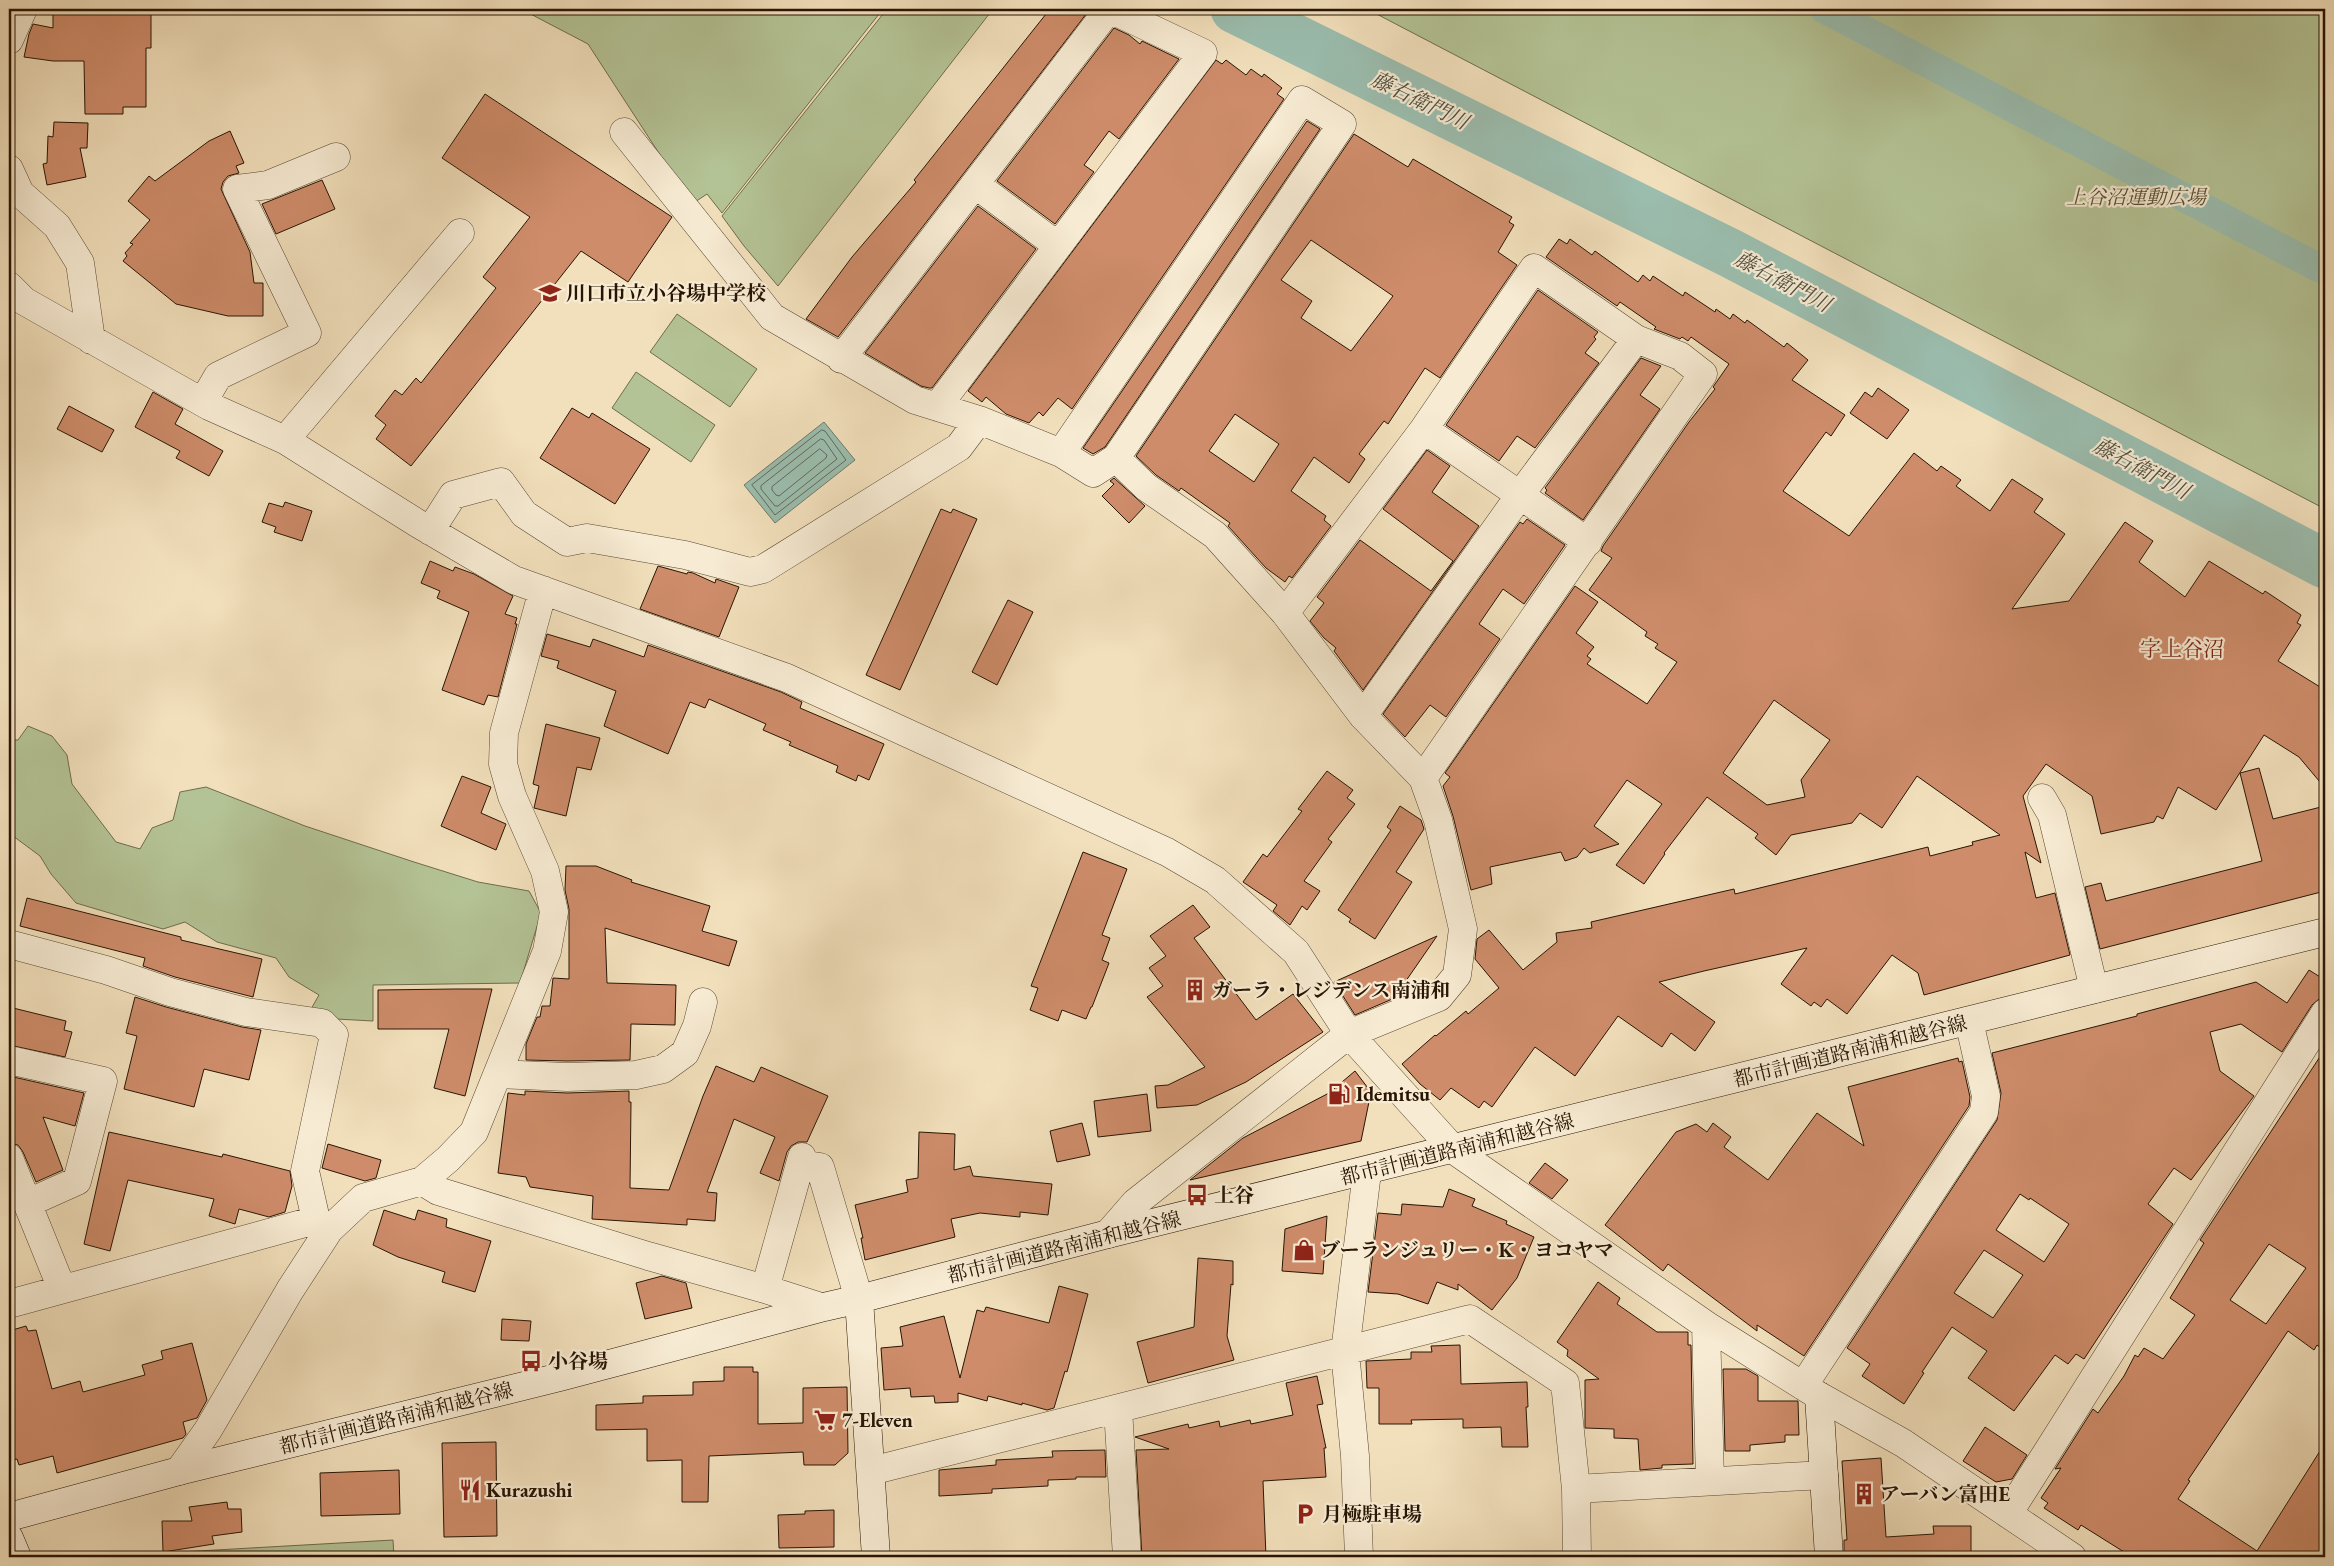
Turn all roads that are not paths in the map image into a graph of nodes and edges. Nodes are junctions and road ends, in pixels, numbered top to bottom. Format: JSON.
{"nodes":[{"id":1,"x":23,"y":9,"type":"edge"},
{"id":2,"x":1109,"y":9,"type":"edge"},
{"id":3,"x":9,"y":40,"type":"edge"},
{"id":4,"x":624,"y":132,"type":"dead end"},
{"id":5,"x":336,"y":157,"type":"dead end"},
{"id":6,"x":9,"y":169,"type":"edge"},
{"id":7,"x":974,"y":184,"type":"junction"},
{"id":8,"x":460,"y":233,"type":"dead end"},
{"id":9,"x":1058,"y":246,"type":"junction"},
{"id":10,"x":9,"y":286,"type":"edge"},
{"id":11,"x":1636,"y":339,"type":"junction"},
{"id":12,"x":91,"y":340,"type":"junction"},
{"id":13,"x":841,"y":359,"type":"junction"},
{"id":14,"x":203,"y":402,"type":"junction"},
{"id":15,"x":937,"y":407,"type":"junction"},
{"id":16,"x":978,"y":420,"type":"junction"},
{"id":17,"x":1424,"y":429,"type":"junction"},
{"id":18,"x":285,"y":440,"type":"junction"},
{"id":19,"x":1061,"y":454,"type":"junction"},
{"id":20,"x":1116,"y":458,"type":"junction"},
{"id":21,"x":1520,"y":495,"type":"junction"},
{"id":22,"x":430,"y":531,"type":"junction"},
{"id":23,"x":1588,"y":542,"type":"junction"},
{"id":24,"x":543,"y":590,"type":"junction"},
{"id":25,"x":1285,"y":613,"type":"junction"},
{"id":26,"x":1363,"y":716,"type":"junction"},
{"id":27,"x":1423,"y":778,"type":"junction"},
{"id":28,"x":2042,"y":798,"type":"dead end"},
{"id":29,"x":2325,"y":932,"type":"edge"},
{"id":30,"x":9,"y":944,"type":"edge"},
{"id":31,"x":2094,"y":989,"type":"junction"},
{"id":32,"x":702,"y":1002,"type":"dead end"},
{"id":33,"x":2325,"y":1013,"type":"edge"},
{"id":34,"x":1969,"y":1021,"type":"junction"},
{"id":35,"x":1349,"y":1034,"type":"junction"},
{"id":36,"x":9,"y":1060,"type":"edge"},
{"id":37,"x":499,"y":1074,"type":"junction"},
{"id":38,"x":1454,"y":1150,"type":"junction"},
{"id":39,"x":9,"y":1158,"type":"edge"},
{"id":40,"x":1367,"y":1172,"type":"junction"},
{"id":41,"x":422,"y":1181,"type":"junction"},
{"id":42,"x":28,"y":1203,"type":"junction"},
{"id":43,"x":323,"y":1225,"type":"junction"},
{"id":44,"x":1108,"y":1234,"type":"junction"},
{"id":45,"x":765,"y":1288,"type":"junction"},
{"id":46,"x":62,"y":1290,"type":"junction"},
{"id":47,"x":860,"y":1299,"type":"junction"},
{"id":48,"x":9,"y":1304,"type":"edge"},
{"id":49,"x":821,"y":1308,"type":"junction"},
{"id":50,"x":1706,"y":1325,"type":"junction"},
{"id":51,"x":1345,"y":1352,"type":"junction"},
{"id":52,"x":1811,"y":1391,"type":"junction"},
{"id":53,"x":1118,"y":1409,"type":"junction"},
{"id":54,"x":179,"y":1471,"type":"junction"},
{"id":55,"x":871,"y":1471,"type":"junction"},
{"id":56,"x":1824,"y":1474,"type":"junction"},
{"id":57,"x":1710,"y":1481,"type":"junction"},
{"id":58,"x":1576,"y":1489,"type":"junction"},
{"id":59,"x":2008,"y":1514,"type":"junction"},
{"id":60,"x":9,"y":1517,"type":"edge"},
{"id":61,"x":9,"y":1538,"type":"edge"},
{"id":62,"x":2047,"y":1549,"type":"edge"},
{"id":63,"x":17,"y":1557,"type":"edge"},
{"id":64,"x":876,"y":1557,"type":"edge"},
{"id":65,"x":1127,"y":1557,"type":"edge"},
{"id":66,"x":1359,"y":1557,"type":"edge"},
{"id":67,"x":1577,"y":1557,"type":"edge"},
{"id":68,"x":1829,"y":1557,"type":"edge"},
{"id":69,"x":2072,"y":1557,"type":"edge"}],
"edges":[{"from":1,"to":3,"type":"street"},
{"from":2,"to":7,"type":"street"},
{"from":2,"to":9,"type":"street"},
{"from":4,"to":13,"type":"street"},
{"from":5,"to":14,"type":"street"},
{"from":6,"to":12,"type":"street"},
{"from":7,"to":9,"type":"street"},
{"from":7,"to":13,"type":"street"},
{"from":8,"to":18,"type":"street"},
{"from":9,"to":15,"type":"street"},
{"from":10,"to":12,"type":"street"},
{"from":11,"to":17,"type":"street"},
{"from":11,"to":21,"type":"street"},
{"from":11,"to":23,"type":"street"},
{"from":12,"to":14,"type":"street"},
{"from":13,"to":15,"type":"street"},
{"from":14,"to":18,"type":"street"},
{"from":15,"to":16,"type":"street"},
{"from":16,"to":19,"type":"street"},
{"from":16,"to":22,"type":"street"},
{"from":17,"to":21,"type":"street"},
{"from":17,"to":25,"type":"street"},
{"from":18,"to":22,"type":"street"},
{"from":19,"to":20,"type":"street"},
{"from":19,"to":20,"type":"street"},
{"from":20,"to":25,"type":"street"},
{"from":21,"to":23,"type":"street"},
{"from":21,"to":26,"type":"street"},
{"from":22,"to":24,"type":"street"},
{"from":23,"to":27,"type":"street"},
{"from":24,"to":35,"type":"street"},
{"from":24,"to":37,"type":"street"},
{"from":25,"to":26,"type":"street"},
{"from":26,"to":27,"type":"street"},
{"from":27,"to":35,"type":"street"},
{"from":28,"to":31,"type":"street"},
{"from":29,"to":31,"type":"street","name":"都市計画道路南浦和越谷線"},
{"from":30,"to":43,"type":"street"},
{"from":31,"to":34,"type":"street","name":"都市計画道路南浦和越谷線"},
{"from":32,"to":37,"type":"street"},
{"from":33,"to":59,"type":"street"},
{"from":34,"to":38,"type":"street","name":"都市計画道路南浦和越谷線"},
{"from":34,"to":52,"type":"street"},
{"from":35,"to":38,"type":"street"},
{"from":35,"to":44,"type":"street"},
{"from":36,"to":42,"type":"street"},
{"from":37,"to":41,"type":"street"},
{"from":38,"to":40,"type":"street","name":"都市計画道路南浦和越谷線"},
{"from":38,"to":50,"type":"street"},
{"from":39,"to":42,"type":"street"},
{"from":40,"to":44,"type":"street","name":"都市計画道路南浦和越谷線"},
{"from":40,"to":51,"type":"street"},
{"from":41,"to":43,"type":"street"},
{"from":41,"to":45,"type":"street"},
{"from":42,"to":46,"type":"street"},
{"from":43,"to":46,"type":"street"},
{"from":43,"to":54,"type":"street"},
{"from":44,"to":47,"type":"street","name":"都市計画道路南浦和越谷線"},
{"from":45,"to":47,"type":"street"},
{"from":45,"to":49,"type":"street"},
{"from":46,"to":48,"type":"street"},
{"from":47,"to":49,"type":"street","name":"都市計画道路南浦和越谷線"},
{"from":47,"to":55,"type":"street"},
{"from":49,"to":54,"type":"street","name":"都市計画道路南浦和越谷線"},
{"from":50,"to":52,"type":"street"},
{"from":50,"to":57,"type":"street"},
{"from":51,"to":53,"type":"street"},
{"from":51,"to":58,"type":"street"},
{"from":51,"to":66,"type":"street"},
{"from":52,"to":56,"type":"street"},
{"from":52,"to":59,"type":"street"},
{"from":53,"to":55,"type":"street"},
{"from":53,"to":65,"type":"street"},
{"from":54,"to":60,"type":"street","name":"都市計画道路南浦和越谷線"},
{"from":55,"to":64,"type":"street"},
{"from":56,"to":57,"type":"street"},
{"from":56,"to":68,"type":"street"},
{"from":57,"to":58,"type":"street"},
{"from":58,"to":67,"type":"street"},
{"from":59,"to":62,"type":"street"},
{"from":61,"to":63,"type":"street"},
{"from":62,"to":69,"type":"street"}]}
